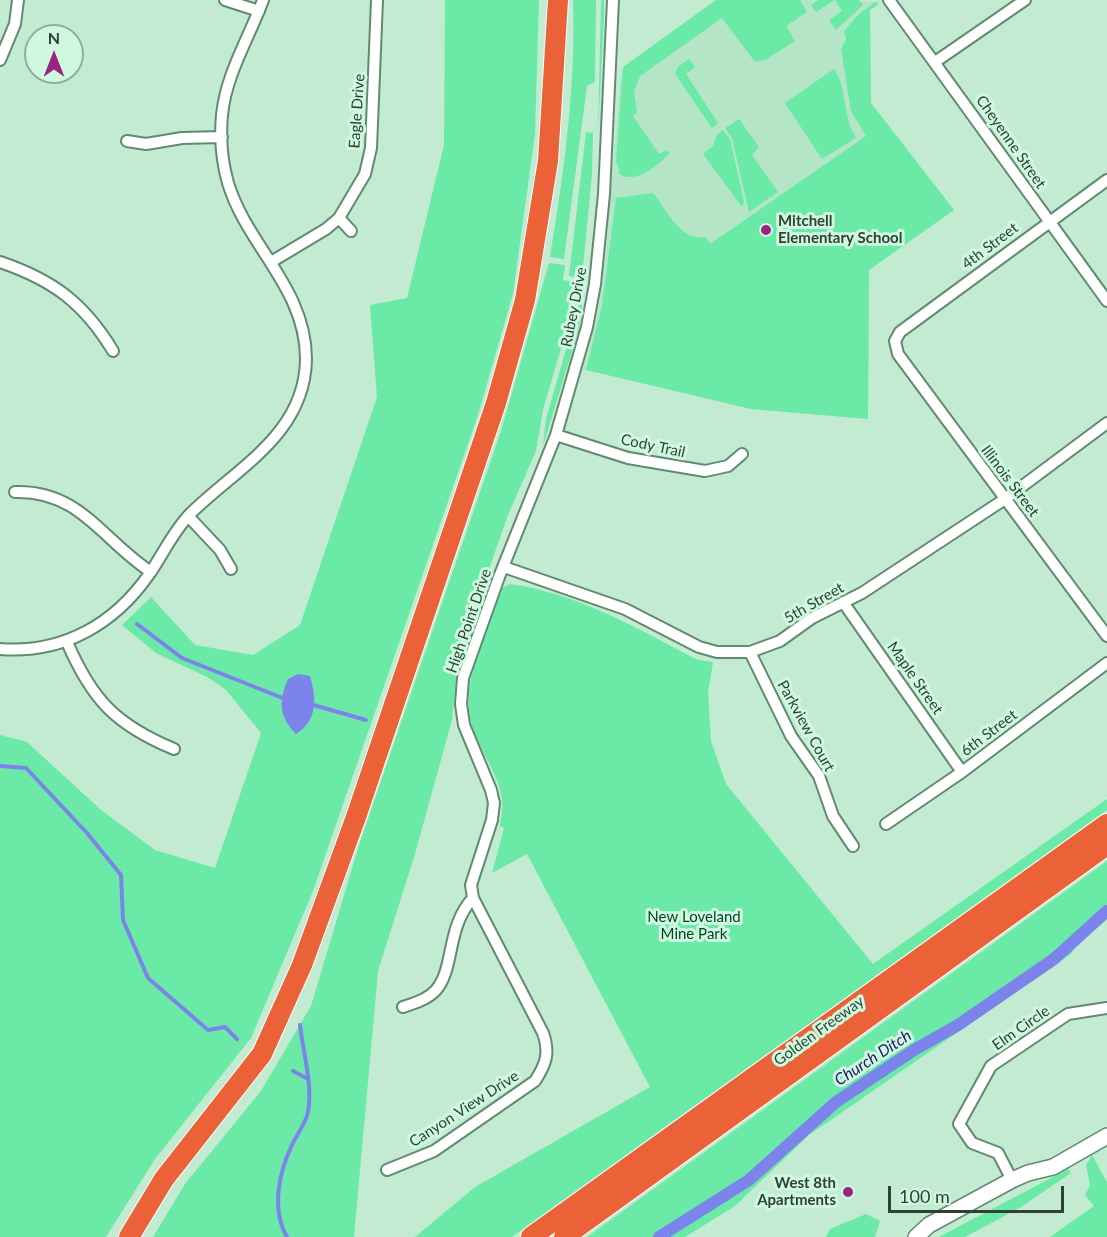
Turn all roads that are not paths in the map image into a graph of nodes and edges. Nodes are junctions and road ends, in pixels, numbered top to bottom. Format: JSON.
{"nodes":[{"id":1,"x":18,"y":0,"type":"edge"},
{"id":2,"x":225,"y":0,"type":"edge"},
{"id":3,"x":377,"y":0,"type":"edge"},
{"id":4,"x":558,"y":0,"type":"edge"},
{"id":5,"x":613,"y":0,"type":"edge"},
{"id":6,"x":889,"y":0,"type":"edge"},
{"id":7,"x":1025,"y":0,"type":"edge"},
{"id":8,"x":261,"y":5,"type":"edge"},
{"id":9,"x":0,"y":60,"type":"edge"},
{"id":10,"x":935,"y":62,"type":"junction"},
{"id":11,"x":222,"y":137,"type":"junction"},
{"id":12,"x":127,"y":141,"type":"dead end"},
{"id":13,"x":1107,"y":180,"type":"edge"},
{"id":14,"x":339,"y":218,"type":"junction"},
{"id":15,"x":1049,"y":221,"type":"junction"},
{"id":16,"x":351,"y":231,"type":"dead end"},
{"id":17,"x":0,"y":262,"type":"edge"},
{"id":18,"x":272,"y":262,"type":"junction"},
{"id":19,"x":1107,"y":301,"type":"edge"},
{"id":20,"x":896,"y":341,"type":"joint"},
{"id":21,"x":113,"y":351,"type":"dead end"},
{"id":22,"x":1107,"y":423,"type":"edge"},
{"id":23,"x":556,"y":435,"type":"junction"},
{"id":24,"x":742,"y":454,"type":"dead end"},
{"id":25,"x":15,"y":492,"type":"dead end"},
{"id":26,"x":1005,"y":498,"type":"junction"},
{"id":27,"x":188,"y":516,"type":"junction"},
{"id":28,"x":504,"y":567,"type":"junction"},
{"id":29,"x":231,"y":569,"type":"dead end"},
{"id":30,"x":151,"y":572,"type":"junction"},
{"id":31,"x":843,"y":602,"type":"junction"},
{"id":32,"x":1107,"y":636,"type":"edge"},
{"id":33,"x":67,"y":642,"type":"junction"},
{"id":34,"x":0,"y":649,"type":"edge"},
{"id":35,"x":750,"y":652,"type":"junction"},
{"id":36,"x":1107,"y":663,"type":"edge"},
{"id":37,"x":174,"y":749,"type":"dead end"},
{"id":38,"x":962,"y":772,"type":"junction"},
{"id":39,"x":886,"y":824,"type":"dead end"},
{"id":40,"x":1107,"y":824,"type":"edge"},
{"id":41,"x":853,"y":846,"type":"dead end"},
{"id":42,"x":1107,"y":846,"type":"edge"},
{"id":43,"x":473,"y":898,"type":"junction"},
{"id":44,"x":403,"y":1007,"type":"dead end"},
{"id":45,"x":1107,"y":1008,"type":"edge"},
{"id":46,"x":1107,"y":1136,"type":"edge"},
{"id":47,"x":387,"y":1170,"type":"dead end"},
{"id":48,"x":1012,"y":1180,"type":"junction"},
{"id":49,"x":129,"y":1237,"type":"edge"},
{"id":50,"x":531,"y":1237,"type":"edge"},
{"id":51,"x":564,"y":1237,"type":"edge"},
{"id":52,"x":916,"y":1237,"type":"edge"}],
"edges":[{"from":1,"to":9,"type":"street"},
{"from":2,"to":8,"type":"street"},
{"from":3,"to":14,"type":"street","name":"Eagle Drive"},
{"from":4,"to":49,"type":"highway"},
{"from":5,"to":23,"type":"street","name":"Rubey Drive"},
{"from":6,"to":10,"type":"street","name":"Cheyenne Street"},
{"from":7,"to":10,"type":"street"},
{"from":8,"to":11,"type":"street"},
{"from":10,"to":15,"type":"street","name":"Cheyenne Street"},
{"from":11,"to":12,"type":"street"},
{"from":11,"to":18,"type":"street"},
{"from":13,"to":15,"type":"street","name":"4th Street"},
{"from":14,"to":16,"type":"street"},
{"from":14,"to":18,"type":"street","name":"Eagle Drive"},
{"from":15,"to":19,"type":"street","name":"Cheyenne Street"},
{"from":15,"to":20,"type":"street","name":"4th Street"},
{"from":17,"to":21,"type":"street"},
{"from":18,"to":27,"type":"street"},
{"from":20,"to":26,"type":"street","name":"Illinois Street"},
{"from":22,"to":26,"type":"street","name":"5th Street"},
{"from":23,"to":24,"type":"street","name":"Cody Trail"},
{"from":23,"to":28,"type":"street","name":"Rubey Drive"},
{"from":25,"to":30,"type":"street"},
{"from":26,"to":31,"type":"street","name":"5th Street"},
{"from":26,"to":32,"type":"street","name":"Illinois Street"},
{"from":27,"to":29,"type":"street"},
{"from":27,"to":30,"type":"street"},
{"from":28,"to":35,"type":"street","name":"5th Street"},
{"from":28,"to":43,"type":"street","name":"High Point Drive"},
{"from":30,"to":33,"type":"street"},
{"from":31,"to":35,"type":"street","name":"5th Street"},
{"from":31,"to":38,"type":"street","name":"Maple Street"},
{"from":33,"to":34,"type":"street"},
{"from":33,"to":37,"type":"street"},
{"from":35,"to":41,"type":"street","name":"Parkview Court"},
{"from":36,"to":38,"type":"street","name":"6th Street"},
{"from":38,"to":39,"type":"street","name":"6th Street"},
{"from":40,"to":50,"type":"highway","name":"Golden Freeway"},
{"from":42,"to":51,"type":"highway","name":"Golden Freeway"},
{"from":43,"to":44,"type":"street","name":"High Point Drive"},
{"from":43,"to":47,"type":"street","name":"Canyon View Drive"},
{"from":45,"to":48,"type":"street","name":"Elm Circle"},
{"from":46,"to":48,"type":"street"},
{"from":48,"to":52,"type":"street"}]}
